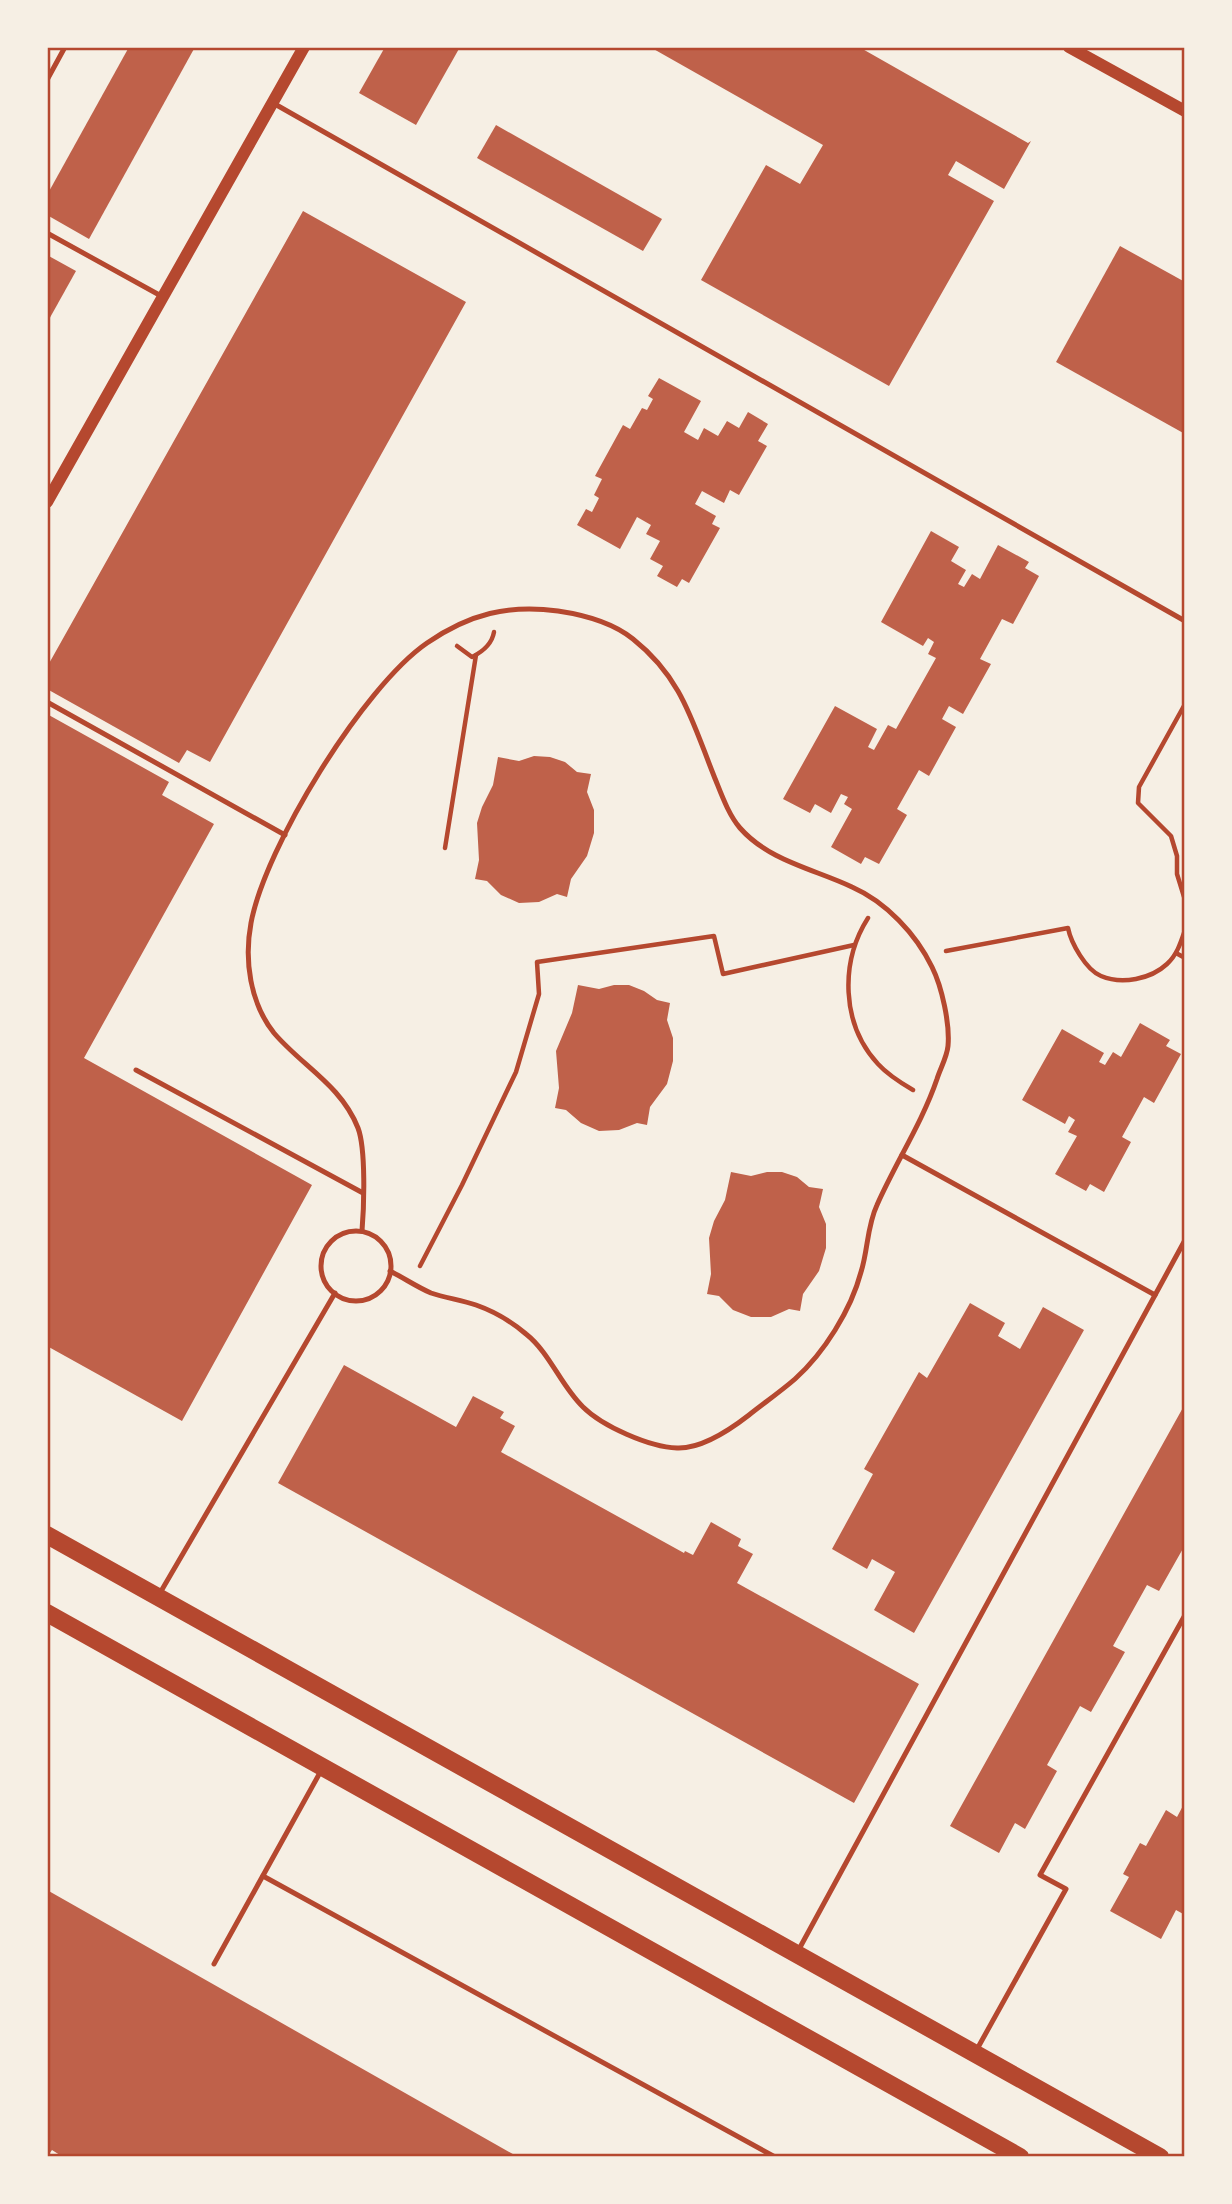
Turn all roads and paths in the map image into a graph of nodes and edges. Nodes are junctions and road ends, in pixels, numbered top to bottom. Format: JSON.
{"nodes":[{"id":1,"x":65,"y":47,"type":"edge"},
{"id":2,"x":304,"y":47,"type":"edge"},
{"id":3,"x":1069,"y":47,"type":"edge"},
{"id":4,"x":47,"y":80,"type":"edge"},
{"id":5,"x":273,"y":103,"type":"junction"},
{"id":6,"x":1185,"y":111,"type":"edge"},
{"id":7,"x":47,"y":233,"type":"edge"},
{"id":8,"x":163,"y":297,"type":"junction"},
{"id":9,"x":47,"y":502,"type":"edge"},
{"id":10,"x":1185,"y":621,"type":"edge"},
{"id":11,"x":476,"y":655,"type":"dead end"},
{"id":12,"x":47,"y":702,"type":"edge"},
{"id":13,"x":1185,"y":704,"type":"edge"},
{"id":14,"x":285,"y":835,"type":"junction"},
{"id":15,"x":445,"y":848,"type":"dead end"},
{"id":16,"x":1185,"y":900,"type":"edge"},
{"id":17,"x":877,"y":902,"type":"junction"},
{"id":18,"x":1185,"y":930,"type":"edge"},
{"id":19,"x":854,"y":946,"type":"junction"},
{"id":20,"x":1176,"y":953,"type":"junction"},
{"id":21,"x":925,"y":955,"type":"junction"},
{"id":22,"x":1185,"y":958,"type":"edge"},
{"id":23,"x":136,"y":1070,"type":"dead end"},
{"id":24,"x":929,"y":1100,"type":"junction"},
{"id":25,"x":902,"y":1155,"type":"junction"},
{"id":26,"x":363,"y":1193,"type":"junction"},
{"id":27,"x":362,"y":1231,"type":"junction"},
{"id":28,"x":1185,"y":1240,"type":"edge"},
{"id":29,"x":390,"y":1271,"type":"junction"},
{"id":30,"x":411,"y":1282,"type":"junction"},
{"id":31,"x":335,"y":1293,"type":"junction"},
{"id":32,"x":1155,"y":1295,"type":"junction"},
{"id":33,"x":47,"y":1535,"type":"edge"},
{"id":34,"x":158,"y":1595,"type":"junction"},
{"id":35,"x":47,"y":1613,"type":"edge"},
{"id":36,"x":1185,"y":1615,"type":"edge"},
{"id":37,"x":324,"y":1767,"type":"junction"},
{"id":38,"x":263,"y":1876,"type":"junction"},
{"id":39,"x":797,"y":1953,"type":"junction"},
{"id":40,"x":214,"y":1965,"type":"dead end"},
{"id":41,"x":975,"y":2053,"type":"junction"},
{"id":42,"x":775,"y":2157,"type":"edge"},
{"id":43,"x":1020,"y":2157,"type":"edge"},
{"id":44,"x":1160,"y":2157,"type":"edge"}],
"edges":[{"from":1,"to":4,"type":"lane"},
{"from":2,"to":5,"type":"street"},
{"from":3,"to":6,"type":"street"},
{"from":5,"to":8,"type":"street"},
{"from":5,"to":10,"type":"lane"},
{"from":7,"to":8,"type":"lane"},
{"from":8,"to":9,"type":"street"},
{"from":11,"to":15,"type":"path"},
{"from":12,"to":14,"type":"lane"},
{"from":13,"to":16,"type":"path"},
{"from":14,"to":17,"type":"lane"},
{"from":14,"to":26,"type":"lane"},
{"from":17,"to":19,"type":"path"},
{"from":17,"to":21,"type":"lane"},
{"from":18,"to":20,"type":"path"},
{"from":19,"to":24,"type":"path"},
{"from":19,"to":30,"type":"path"},
{"from":20,"to":21,"type":"path"},
{"from":20,"to":22,"type":"path"},
{"from":21,"to":24,"type":"lane"},
{"from":23,"to":26,"type":"lane"},
{"from":24,"to":25,"type":"lane"},
{"from":25,"to":30,"type":"lane"},
{"from":25,"to":32,"type":"lane"},
{"from":26,"to":27,"type":"lane"},
{"from":27,"to":29,"type":"lane"},
{"from":27,"to":31,"type":"lane"},
{"from":28,"to":32,"type":"lane"},
{"from":29,"to":30,"type":"lane"},
{"from":29,"to":31,"type":"lane"},
{"from":31,"to":34,"type":"lane"},
{"from":32,"to":39,"type":"lane"},
{"from":33,"to":34,"type":"main road"},
{"from":34,"to":39,"type":"main road"},
{"from":35,"to":37,"type":"main road"},
{"from":36,"to":41,"type":"lane"},
{"from":37,"to":38,"type":"lane"},
{"from":37,"to":43,"type":"main road"},
{"from":38,"to":40,"type":"lane"},
{"from":38,"to":42,"type":"lane"},
{"from":39,"to":41,"type":"main road"},
{"from":41,"to":44,"type":"main road"}]}
